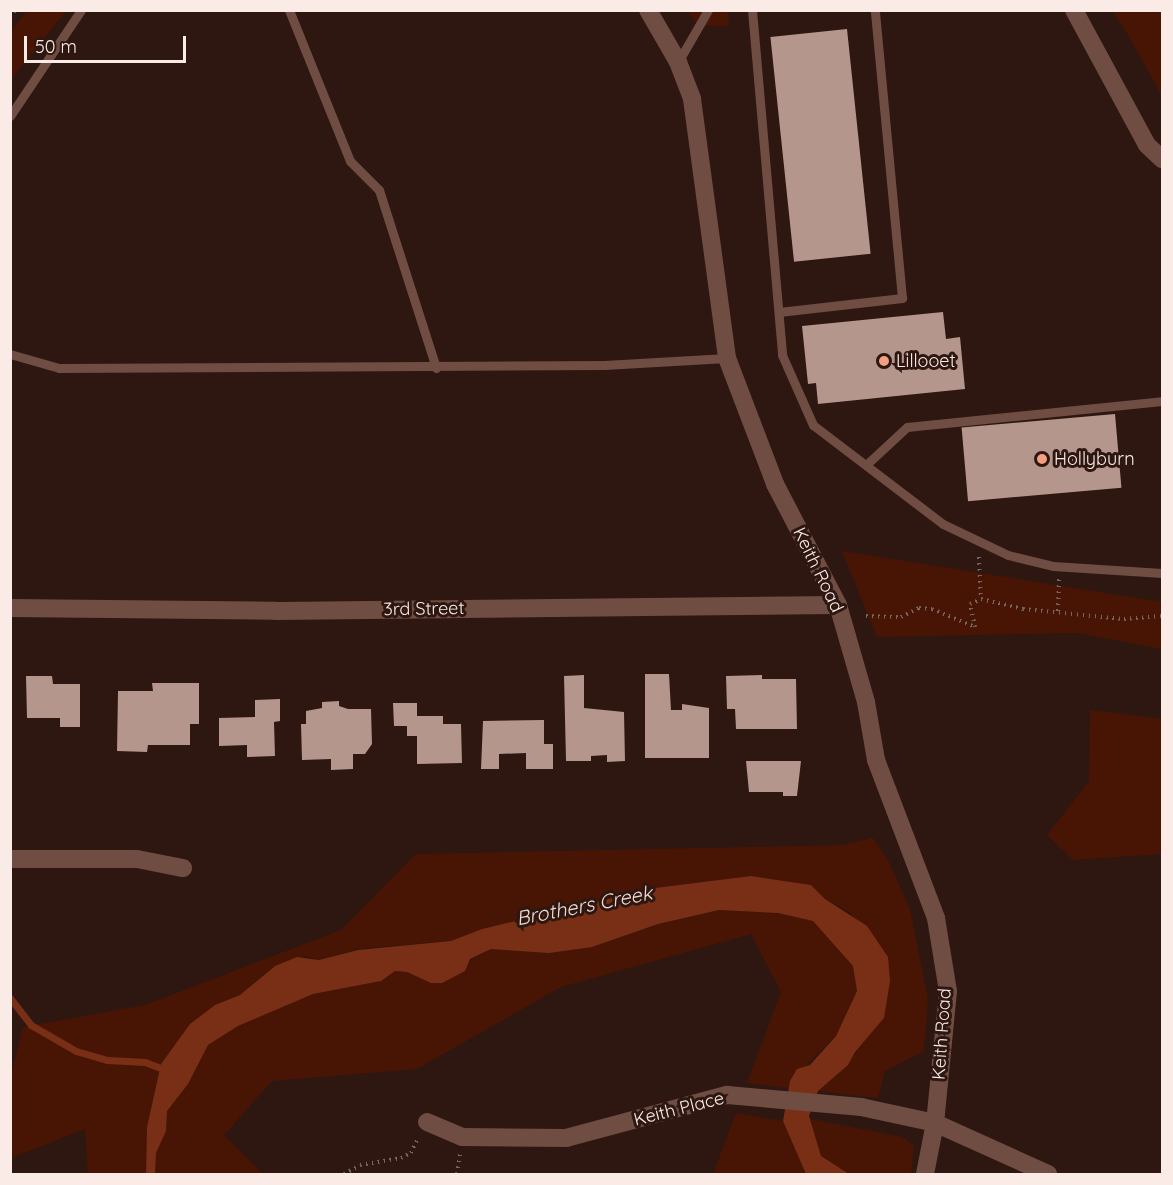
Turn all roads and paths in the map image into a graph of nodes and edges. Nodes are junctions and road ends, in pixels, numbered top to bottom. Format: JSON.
{"nodes":[{"id":1,"x":15,"y":10,"type":"edge"},
{"id":2,"x":81,"y":10,"type":"edge"},
{"id":3,"x":290,"y":10,"type":"edge"},
{"id":4,"x":648,"y":10,"type":"edge"},
{"id":5,"x":708,"y":10,"type":"edge"},
{"id":6,"x":752,"y":10,"type":"edge"},
{"id":7,"x":875,"y":10,"type":"edge"},
{"id":8,"x":1074,"y":10,"type":"edge"},
{"id":9,"x":10,"y":17,"type":"edge"},
{"id":10,"x":678,"y":62,"type":"junction"},
{"id":11,"x":10,"y":116,"type":"edge"},
{"id":12,"x":1162,"y":159,"type":"edge"},
{"id":13,"x":778,"y":312,"type":"junction"},
{"id":14,"x":10,"y":354,"type":"edge"},
{"id":15,"x":727,"y":358,"type":"junction"},
{"id":16,"x":436,"y":368,"type":"junction"},
{"id":17,"x":1162,"y":401,"type":"edge"},
{"id":18,"x":867,"y":464,"type":"junction"},
{"id":19,"x":979,"y":541,"type":"junction"},
{"id":20,"x":1059,"y":566,"type":"junction"},
{"id":21,"x":1162,"y":573,"type":"edge"},
{"id":22,"x":981,"y":598,"type":"junction"},
{"id":23,"x":838,"y":605,"type":"junction"},
{"id":24,"x":10,"y":608,"type":"edge"},
{"id":25,"x":1058,"y":611,"type":"junction"},
{"id":26,"x":866,"y":616,"type":"dead end"},
{"id":27,"x":1162,"y":616,"type":"edge"},
{"id":28,"x":10,"y":860,"type":"edge"},
{"id":29,"x":183,"y":868,"type":"dead end"},
{"id":30,"x":427,"y":1122,"type":"joint"},
{"id":31,"x":935,"y":1123,"type":"junction"},
{"id":32,"x":344,"y":1174,"type":"edge"},
{"id":33,"x":925,"y":1174,"type":"edge"},
{"id":34,"x":1048,"y":1174,"type":"edge"}],
"edges":[{"from":1,"to":9,"type":"path"},
{"from":2,"to":11,"type":"lane"},
{"from":3,"to":16,"type":"lane"},
{"from":4,"to":10,"type":"street","name":"Keith Road"},
{"from":5,"to":10,"type":"lane"},
{"from":6,"to":13,"type":"lane"},
{"from":7,"to":13,"type":"lane"},
{"from":8,"to":12,"type":"street"},
{"from":10,"to":15,"type":"street","name":"Keith Road"},
{"from":13,"to":18,"type":"lane"},
{"from":14,"to":16,"type":"lane"},
{"from":15,"to":16,"type":"lane"},
{"from":15,"to":23,"type":"street","name":"Keith Road"},
{"from":17,"to":18,"type":"lane"},
{"from":18,"to":19,"type":"lane"},
{"from":19,"to":20,"type":"lane"},
{"from":19,"to":22,"type":"path"},
{"from":20,"to":21,"type":"lane"},
{"from":20,"to":25,"type":"path"},
{"from":22,"to":25,"type":"path"},
{"from":22,"to":26,"type":"path"},
{"from":23,"to":24,"type":"street","name":"3rd Street"},
{"from":23,"to":31,"type":"street","name":"Keith Road"},
{"from":25,"to":27,"type":"path"},
{"from":28,"to":29,"type":"street"},
{"from":30,"to":31,"type":"street","name":"Keith Place"},
{"from":30,"to":32,"type":"path"},
{"from":31,"to":33,"type":"street","name":"Keith Road"},
{"from":31,"to":34,"type":"street","name":"Keith Place"}]}
